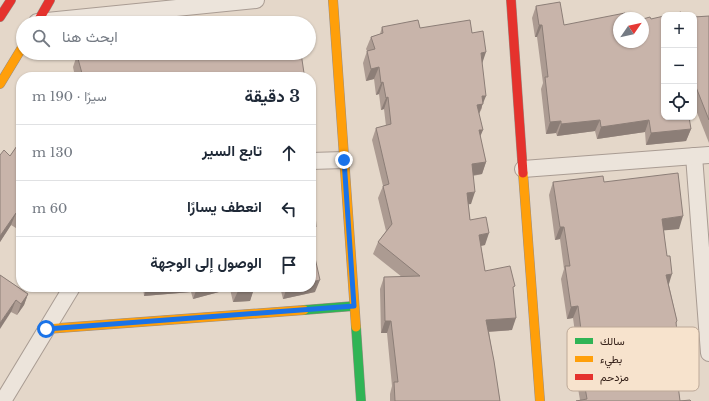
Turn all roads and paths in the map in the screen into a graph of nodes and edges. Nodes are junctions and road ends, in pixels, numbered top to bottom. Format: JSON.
{"nodes":[{"id":1,"x":11,"y":0,"type":"edge"},
{"id":2,"x":50,"y":0,"type":"edge"},
{"id":3,"x":256,"y":0,"type":"edge"},
{"id":4,"x":333,"y":0,"type":"edge"},
{"id":5,"x":511,"y":0,"type":"edge"},
{"id":6,"x":41,"y":16,"type":"edge"},
{"id":7,"x":97,"y":16,"type":"edge"},
{"id":8,"x":0,"y":17,"type":"edge"},
{"id":9,"x":16,"y":58,"type":"edge"},
{"id":10,"x":0,"y":84,"type":"edge"},
{"id":11,"x":702,"y":156,"type":"edge"},
{"id":12,"x":344,"y":160,"type":"junction"},
{"id":13,"x":316,"y":161,"type":"edge"},
{"id":14,"x":523,"y":169,"type":"junction"},
{"id":15,"x":69,"y":292,"type":"edge"},
{"id":16,"x":354,"y":306,"type":"junction"},
{"id":17,"x":46,"y":329,"type":"junction"},
{"id":18,"x":709,"y":353,"type":"edge"},
{"id":19,"x":3,"y":401,"type":"edge"},
{"id":20,"x":361,"y":401,"type":"edge"},
{"id":21,"x":540,"y":401,"type":"edge"}],
"edges":[{"from":1,"to":8,"type":"main road"},
{"from":2,"to":6,"type":"main road"},
{"from":3,"to":7,"type":"street"},
{"from":4,"to":12,"type":"main road"},
{"from":5,"to":14,"type":"main road"},
{"from":9,"to":10,"type":"main road"},
{"from":11,"to":14,"type":"street"},
{"from":11,"to":18,"type":"street"},
{"from":12,"to":13,"type":"street"},
{"from":12,"to":16,"type":"main road"},
{"from":14,"to":21,"type":"main road"},
{"from":15,"to":17,"type":"street"},
{"from":16,"to":17,"type":"main road"},
{"from":16,"to":20,"type":"main road"},
{"from":17,"to":19,"type":"street"}]}
